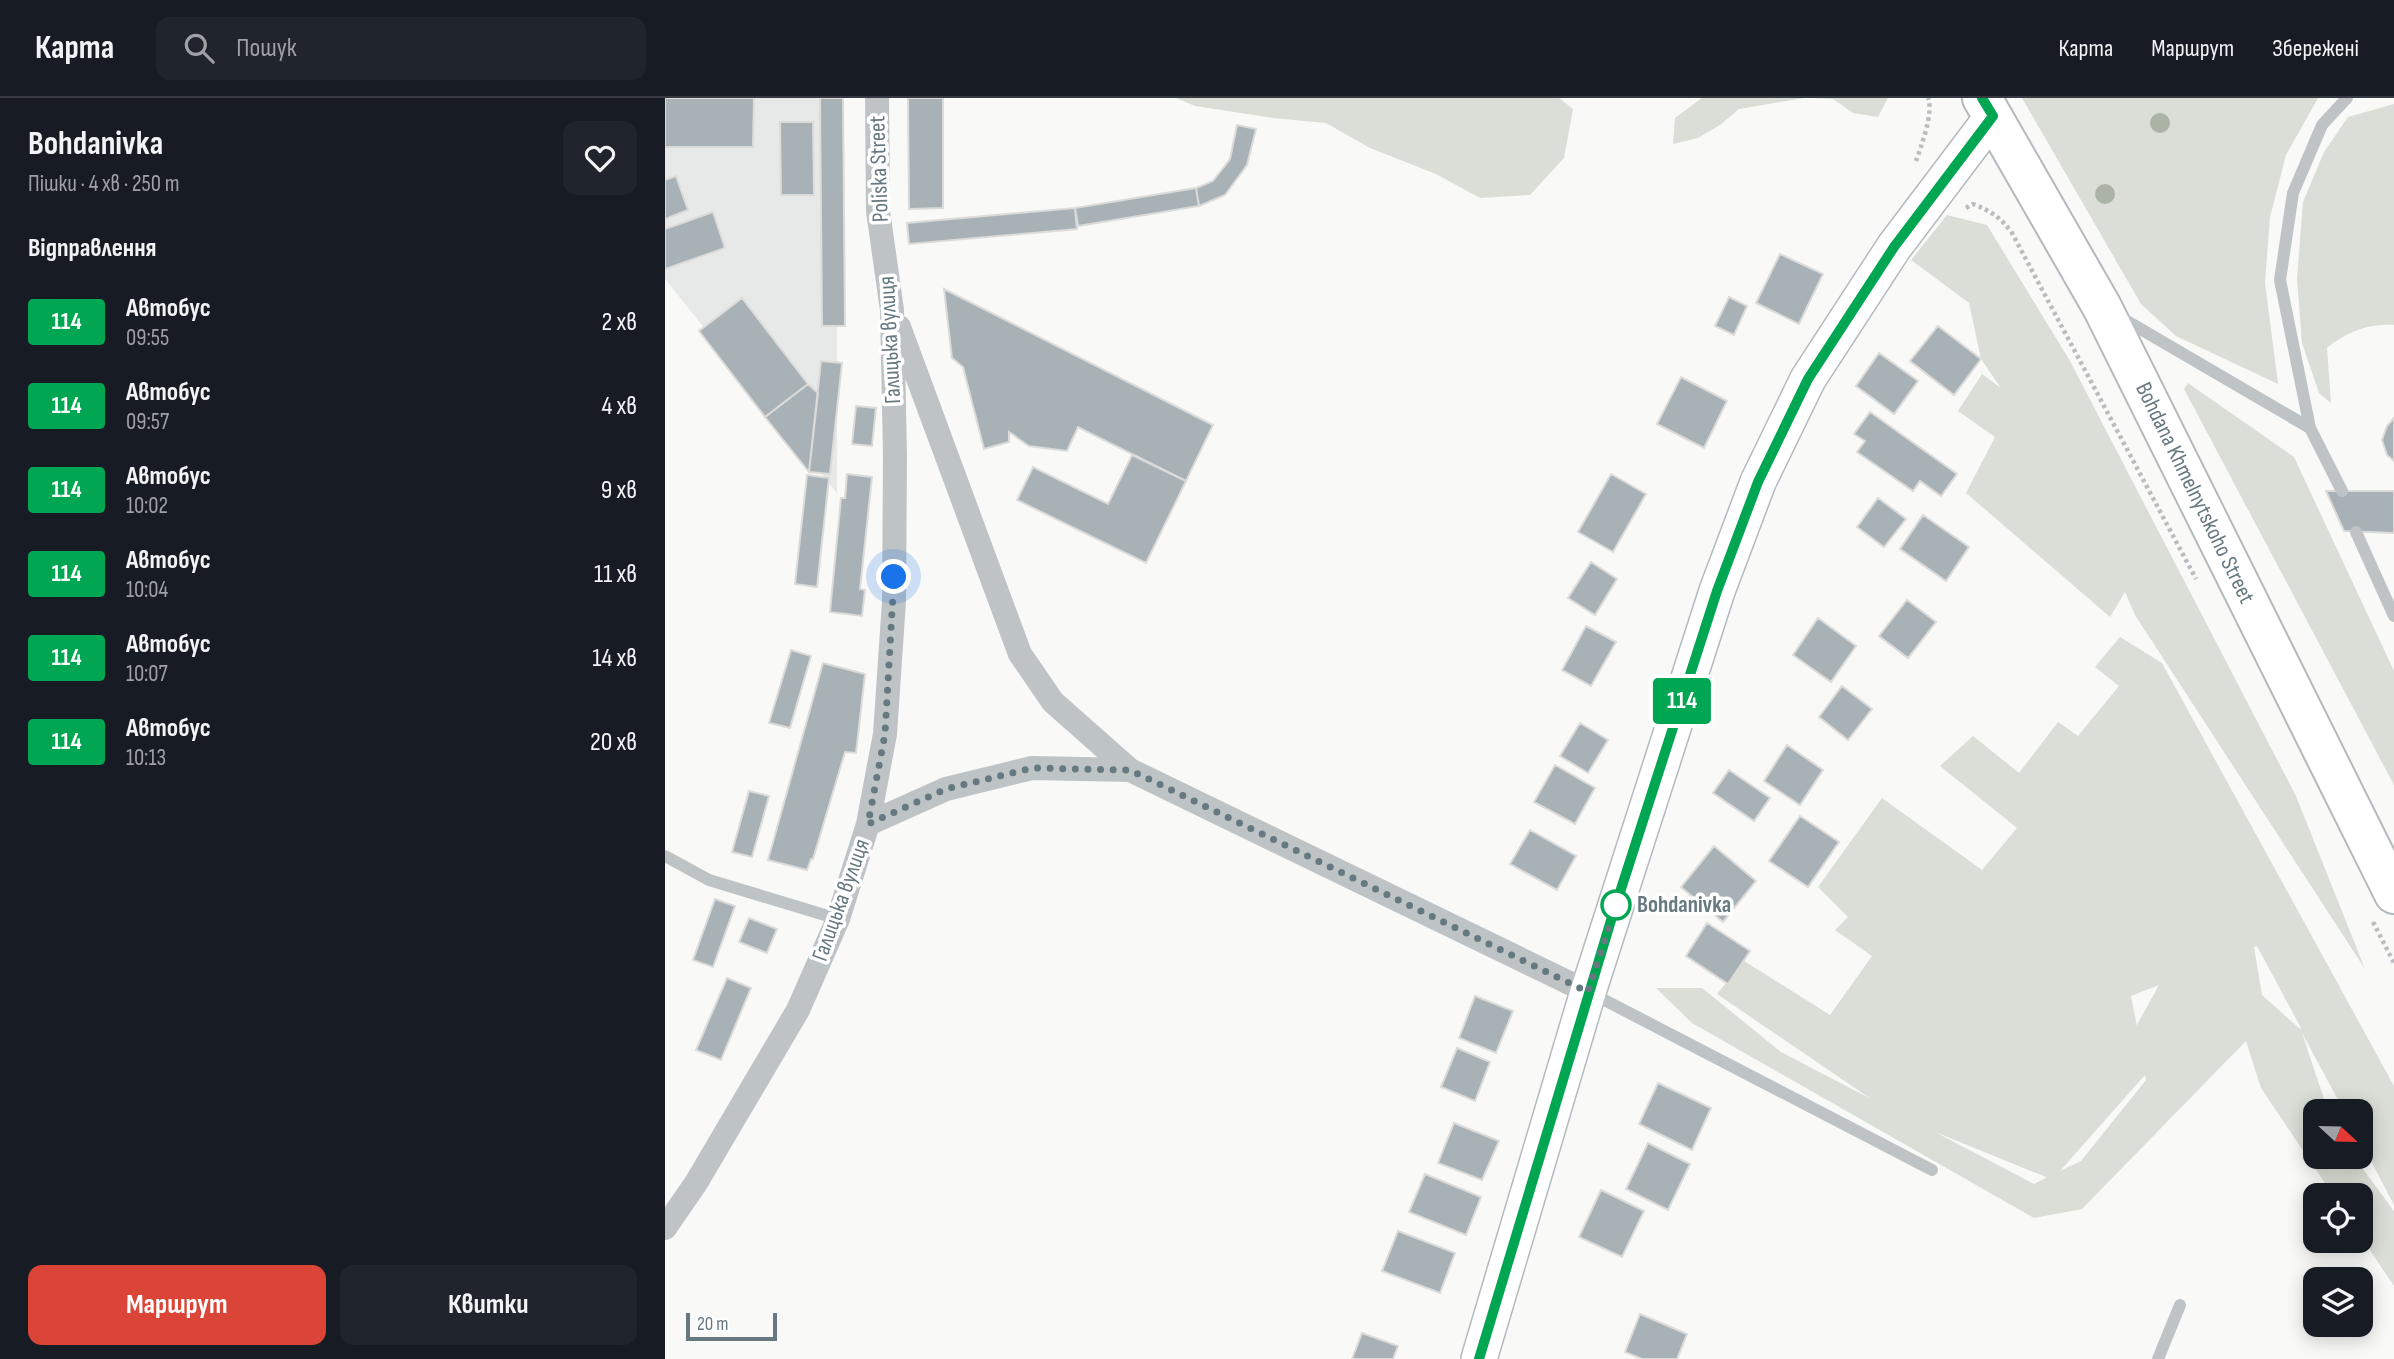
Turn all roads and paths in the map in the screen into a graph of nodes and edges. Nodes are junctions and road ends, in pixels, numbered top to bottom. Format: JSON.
{"nodes":[{"id":1,"x":877,"y":98,"type":"edge"},
{"id":2,"x":2347,"y":98,"type":"edge"},
{"id":3,"x":1987,"y":107,"type":"edge"},
{"id":4,"x":1957,"y":212,"type":"dead end"},
{"id":5,"x":881,"y":240,"type":"joint"},
{"id":6,"x":2102,"y":307,"type":"junction"},
{"id":7,"x":892,"y":310,"type":"junction"},
{"id":8,"x":2310,"y":428,"type":"junction"},
{"id":9,"x":2342,"y":491,"type":"dead end"},
{"id":10,"x":2356,"y":532,"type":"dead end"},
{"id":11,"x":2201,"y":588,"type":"dead end"},
{"id":12,"x":2394,"y":616,"type":"edge"},
{"id":13,"x":1130,"y":770,"type":"junction"},
{"id":14,"x":868,"y":824,"type":"junction"},
{"id":15,"x":665,"y":856,"type":"edge"},
{"id":16,"x":2382,"y":905,"type":"edge"},
{"id":17,"x":838,"y":919,"type":"junction"},
{"id":18,"x":2394,"y":963,"type":"edge"},
{"id":19,"x":1588,"y":992,"type":"junction"},
{"id":20,"x":1932,"y":1170,"type":"dead end"},
{"id":21,"x":665,"y":1228,"type":"edge"},
{"id":22,"x":2180,"y":1305,"type":"dead end"},
{"id":23,"x":1479,"y":1359,"type":"edge"},
{"id":24,"x":2158,"y":1359,"type":"edge"}],
"edges":[{"from":1,"to":5,"type":"street","name":"Poliska Street"},
{"from":2,"to":8,"type":"lane"},
{"from":3,"to":6,"type":"highway","name":"Bohdana Khmelnytskoho Street"},
{"from":3,"to":19,"type":"street"},
{"from":4,"to":11,"type":"path"},
{"from":5,"to":7,"type":"street","name":"Галицька вулиця"},
{"from":6,"to":8,"type":"lane"},
{"from":6,"to":16,"type":"highway","name":"Bohdana Khmelnytskoho Street"},
{"from":7,"to":13,"type":"street"},
{"from":7,"to":14,"type":"street","name":"Галицька вулиця"},
{"from":8,"to":9,"type":"lane"},
{"from":10,"to":12,"type":"lane"},
{"from":13,"to":14,"type":"street"},
{"from":13,"to":19,"type":"street"},
{"from":14,"to":17,"type":"street","name":"Галицька вулиця"},
{"from":15,"to":17,"type":"lane"},
{"from":16,"to":18,"type":"path"},
{"from":17,"to":21,"type":"street","name":"Галицька вулиця"},
{"from":19,"to":20,"type":"lane"},
{"from":19,"to":23,"type":"street"},
{"from":22,"to":24,"type":"lane"}]}
